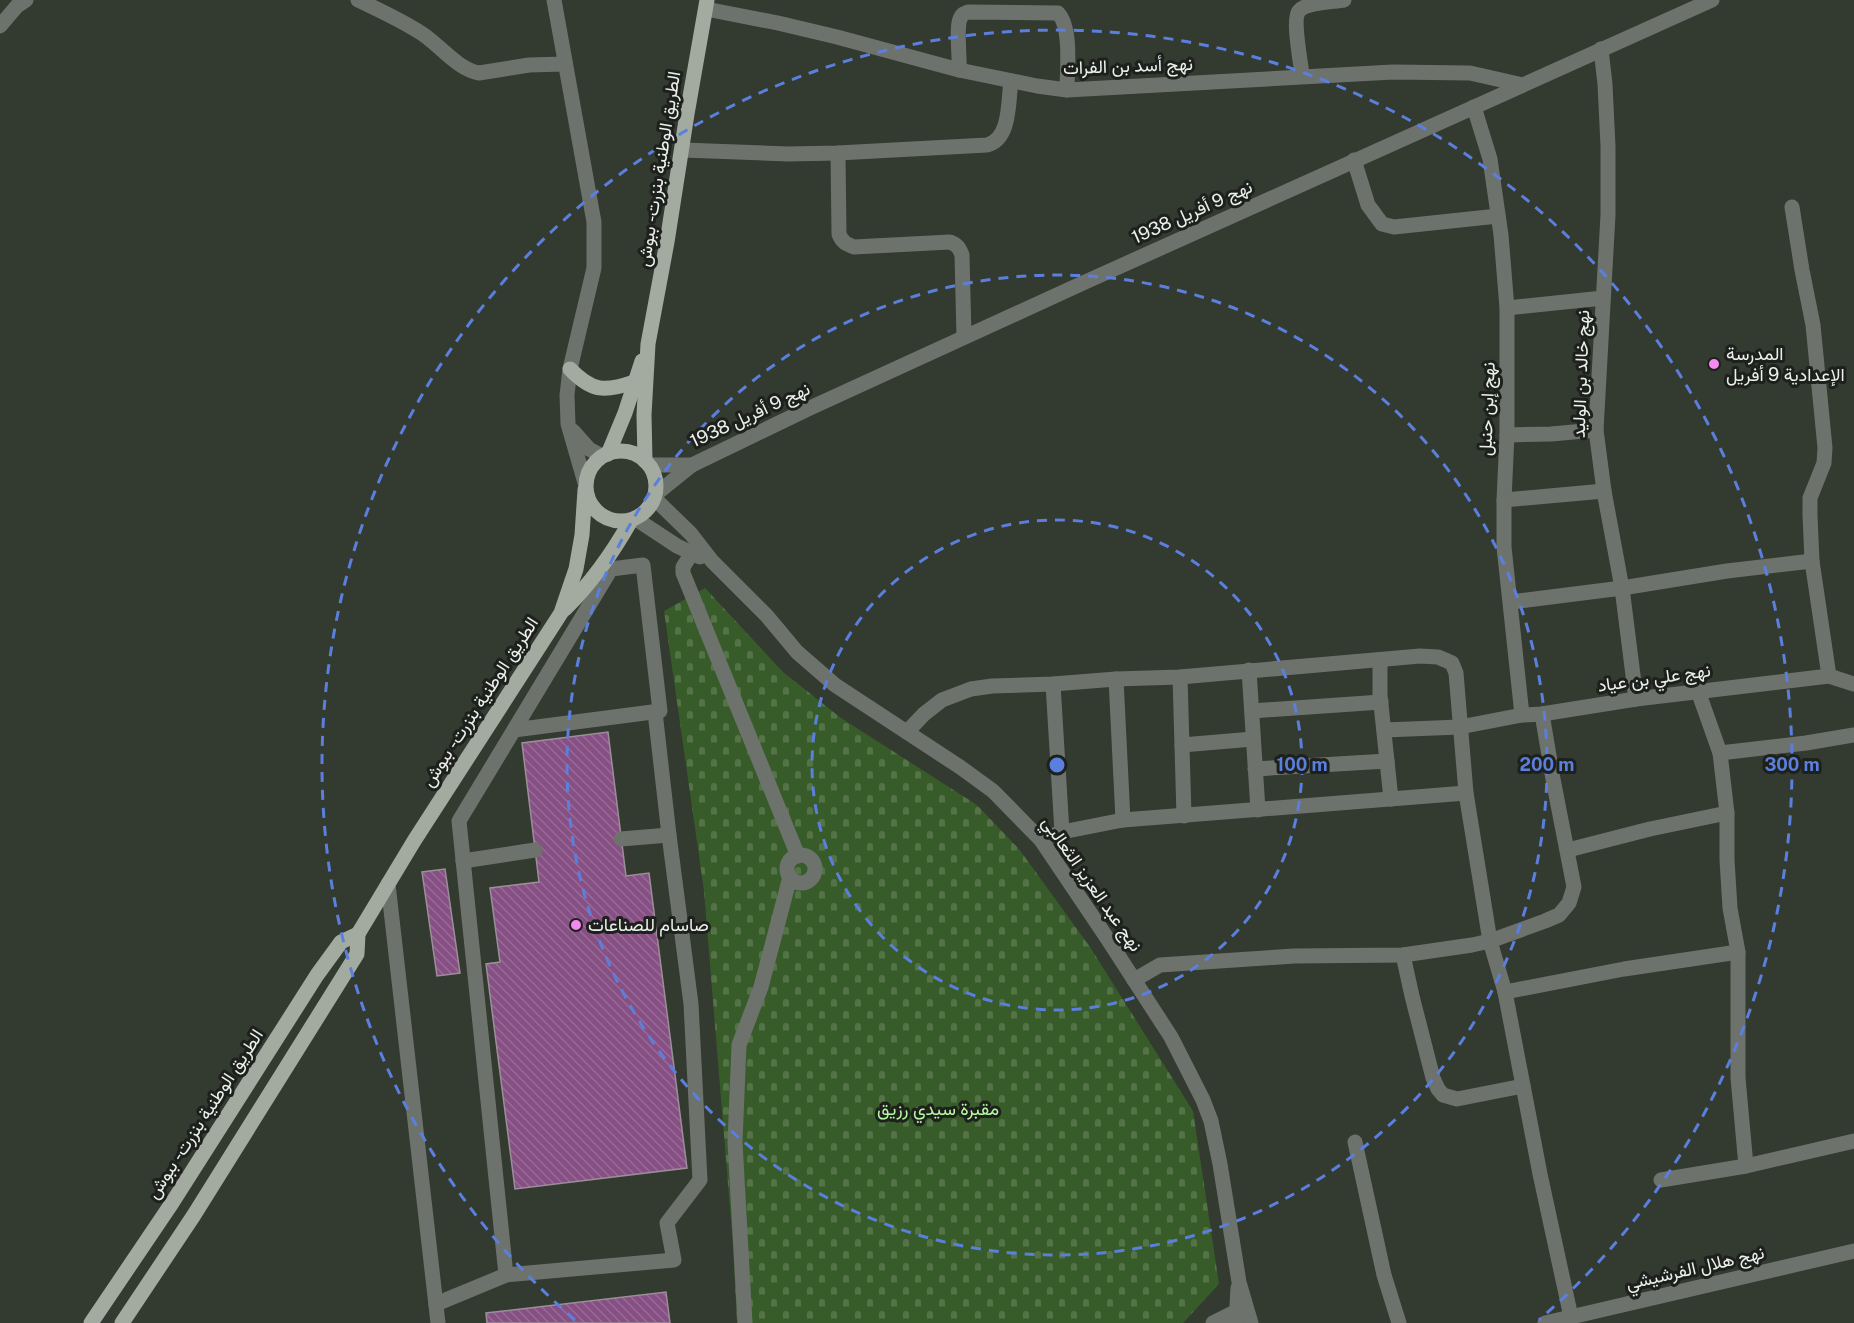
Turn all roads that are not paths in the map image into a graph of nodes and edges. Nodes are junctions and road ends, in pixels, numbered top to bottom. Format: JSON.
{"nodes":[{"id":1,"x":26,"y":0,"type":"edge"},
{"id":2,"x":358,"y":0,"type":"edge"},
{"id":3,"x":554,"y":0,"type":"edge"},
{"id":4,"x":1344,"y":0,"type":"edge"},
{"id":5,"x":1712,"y":0,"type":"edge"},
{"id":6,"x":706,"y":4,"type":"edge"},
{"id":7,"x":0,"y":26,"type":"edge"},
{"id":8,"x":1601,"y":49,"type":"junction"},
{"id":9,"x":565,"y":64,"type":"junction"},
{"id":10,"x":959,"y":70,"type":"junction"},
{"id":11,"x":1302,"y":75,"type":"junction"},
{"id":12,"x":1011,"y":81,"type":"junction"},
{"id":13,"x":1523,"y":85,"type":"junction"},
{"id":14,"x":1067,"y":90,"type":"junction"},
{"id":15,"x":1474,"y":107,"type":"junction"},
{"id":16,"x":682,"y":150,"type":"junction"},
{"id":17,"x":838,"y":153,"type":"junction"},
{"id":18,"x":1354,"y":160,"type":"junction"},
{"id":19,"x":1792,"y":207,"type":"dead end"},
{"id":20,"x":1498,"y":216,"type":"junction"},
{"id":21,"x":1603,"y":298,"type":"junction"},
{"id":22,"x":1507,"y":308,"type":"junction"},
{"id":23,"x":964,"y":338,"type":"junction"},
{"id":24,"x":648,"y":344,"type":"junction"},
{"id":25,"x":570,"y":369,"type":"junction"},
{"id":26,"x":634,"y":382,"type":"junction"},
{"id":27,"x":568,"y":424,"type":"junction"},
{"id":28,"x":1596,"y":430,"type":"junction"},
{"id":29,"x":1507,"y":435,"type":"junction"},
{"id":30,"x":605,"y":455,"type":"junction"},
{"id":31,"x":647,"y":463,"type":"junction"},
{"id":32,"x":692,"y":465,"type":"junction"},
{"id":33,"x":585,"y":486,"type":"junction"},
{"id":34,"x":1604,"y":491,"type":"junction"},
{"id":35,"x":655,"y":496,"type":"junction"},
{"id":36,"x":1504,"y":500,"type":"junction"},
{"id":37,"x":633,"y":520,"type":"junction"},
{"id":38,"x":692,"y":553,"type":"junction"},
{"id":39,"x":711,"y":561,"type":"junction"},
{"id":40,"x":1812,"y":561,"type":"junction"},
{"id":41,"x":1622,"y":588,"type":"junction"},
{"id":42,"x":1511,"y":602,"type":"junction"},
{"id":43,"x":561,"y":613,"type":"junction"},
{"id":44,"x":1380,"y":661,"type":"junction"},
{"id":45,"x":1249,"y":670,"type":"junction"},
{"id":46,"x":1829,"y":676,"type":"junction"},
{"id":47,"x":1180,"y":677,"type":"junction"},
{"id":48,"x":1116,"y":679,"type":"junction"},
{"id":49,"x":1053,"y":684,"type":"junction"},
{"id":50,"x":1854,"y":684,"type":"edge"},
{"id":51,"x":1698,"y":691,"type":"junction"},
{"id":52,"x":1636,"y":699,"type":"junction"},
{"id":53,"x":1381,"y":702,"type":"junction"},
{"id":54,"x":1252,"y":711,"type":"junction"},
{"id":55,"x":655,"y":712,"type":"junction"},
{"id":56,"x":1542,"y":714,"type":"junction"},
{"id":57,"x":1521,"y":715,"type":"junction"},
{"id":58,"x":1460,"y":727,"type":"junction"},
{"id":59,"x":514,"y":730,"type":"junction"},
{"id":60,"x":1384,"y":730,"type":"junction"},
{"id":61,"x":907,"y":732,"type":"junction"},
{"id":62,"x":1854,"y":735,"type":"edge"},
{"id":63,"x":1253,"y":739,"type":"junction"},
{"id":64,"x":1182,"y":745,"type":"junction"},
{"id":65,"x":1720,"y":753,"type":"junction"},
{"id":66,"x":1387,"y":761,"type":"junction"},
{"id":67,"x":1255,"y":769,"type":"junction"},
{"id":68,"x":1466,"y":793,"type":"junction"},
{"id":69,"x":1391,"y":799,"type":"junction"},
{"id":70,"x":1258,"y":810,"type":"junction"},
{"id":71,"x":1727,"y":813,"type":"junction"},
{"id":72,"x":1184,"y":816,"type":"junction"},
{"id":73,"x":1123,"y":820,"type":"junction"},
{"id":74,"x":1062,"y":832,"type":"junction"},
{"id":75,"x":669,"y":835,"type":"junction"},
{"id":76,"x":621,"y":839,"type":"dead end"},
{"id":77,"x":1041,"y":840,"type":"junction"},
{"id":78,"x":536,"y":850,"type":"dead end"},
{"id":79,"x":1568,"y":850,"type":"junction"},
{"id":80,"x":798,"y":856,"type":"junction"},
{"id":81,"x":463,"y":861,"type":"junction"},
{"id":82,"x":790,"y":877,"type":"junction"},
{"id":83,"x":388,"y":884,"type":"junction"},
{"id":84,"x":358,"y":934,"type":"junction"},
{"id":85,"x":1490,"y":941,"type":"junction"},
{"id":86,"x":1738,"y":952,"type":"junction"},
{"id":87,"x":1403,"y":955,"type":"junction"},
{"id":88,"x":1134,"y":980,"type":"junction"},
{"id":89,"x":1505,"y":992,"type":"junction"},
{"id":90,"x":1523,"y":1086,"type":"junction"},
{"id":91,"x":1854,"y":1141,"type":"edge"},
{"id":92,"x":1354,"y":1142,"type":"dead end"},
{"id":93,"x":1746,"y":1166,"type":"junction"},
{"id":94,"x":1661,"y":1180,"type":"dead end"},
{"id":95,"x":1854,"y":1251,"type":"edge"},
{"id":96,"x":506,"y":1275,"type":"junction"},
{"id":97,"x":1239,"y":1282,"type":"junction"},
{"id":98,"x":436,"y":1304,"type":"junction"},
{"id":99,"x":1235,"y":1317,"type":"edge"},
{"id":100,"x":1571,"y":1317,"type":"junction"},
{"id":101,"x":91,"y":1323,"type":"edge"},
{"id":102,"x":122,"y":1323,"type":"edge"},
{"id":103,"x":438,"y":1323,"type":"edge"},
{"id":104,"x":745,"y":1323,"type":"edge"},
{"id":105,"x":1213,"y":1323,"type":"edge"},
{"id":106,"x":1251,"y":1323,"type":"edge"},
{"id":107,"x":1399,"y":1323,"type":"edge"},
{"id":108,"x":1545,"y":1323,"type":"edge"}],
"edges":[{"from":1,"to":7,"type":"street"},
{"from":2,"to":9,"type":"street"},
{"from":3,"to":9,"type":"street"},
{"from":4,"to":11,"type":"street"},
{"from":5,"to":8,"type":"street","name":"نهج 9 أفريل 1938"},
{"from":6,"to":10,"type":"street","name":"نهج أسد بن الفرات"},
{"from":6,"to":16,"type":"main road","name":"الطريق الوطنية بنزرت - ببوش"},
{"from":8,"to":13,"type":"street","name":"نهج 9 أفريل 1938"},
{"from":8,"to":21,"type":"street","name":"نهج خالد بن الوليد"},
{"from":9,"to":25,"type":"street"},
{"from":10,"to":12,"type":"street","name":"نهج أسد بن الفرات"},
{"from":10,"to":14,"type":"street"},
{"from":11,"to":13,"type":"street","name":"نهج أسد بن الفرات"},
{"from":11,"to":14,"type":"street","name":"نهج أسد بن الفرات"},
{"from":12,"to":14,"type":"street","name":"نهج أسد بن الفرات"},
{"from":12,"to":17,"type":"street"},
{"from":13,"to":15,"type":"street","name":"نهج 9 أفريل 1938"},
{"from":15,"to":18,"type":"street","name":"نهج 9 أفريل 1938"},
{"from":15,"to":20,"type":"street","name":"نهج إبن حنبل"},
{"from":16,"to":17,"type":"street"},
{"from":16,"to":24,"type":"main road","name":"الطريق الوطنية بنزرت - ببوش"},
{"from":17,"to":23,"type":"street"},
{"from":18,"to":20,"type":"street"},
{"from":18,"to":23,"type":"street","name":"نهج 9 أفريل 1938"},
{"from":19,"to":40,"type":"street"},
{"from":20,"to":22,"type":"street","name":"نهج إبن حنبل"},
{"from":21,"to":22,"type":"street"},
{"from":21,"to":28,"type":"street","name":"نهج خالد بن الوليد"},
{"from":22,"to":29,"type":"street","name":"نهج إبن حنبل"},
{"from":23,"to":32,"type":"street","name":"نهج 9 أفريل 1938"},
{"from":24,"to":26,"type":"main road","name":"الطريق الوطنية بنزرت - ببوش"},
{"from":24,"to":31,"type":"main road","name":"الطريق الوطنية بنزرت - ببوش"},
{"from":25,"to":26,"type":"main road"},
{"from":25,"to":27,"type":"street"},
{"from":26,"to":30,"type":"main road","name":"الطريق الوطنية بنزرت - ببوش"},
{"from":27,"to":30,"type":"street"},
{"from":27,"to":33,"type":"street"},
{"from":28,"to":29,"type":"street"},
{"from":28,"to":34,"type":"street","name":"نهج خالد بن الوليد"},
{"from":29,"to":36,"type":"street","name":"نهج إبن حنبل"},
{"from":30,"to":31,"type":"main road"},
{"from":30,"to":33,"type":"main road"},
{"from":31,"to":32,"type":"street"},
{"from":31,"to":35,"type":"main road"},
{"from":32,"to":35,"type":"street"},
{"from":33,"to":37,"type":"main road"},
{"from":33,"to":43,"type":"main road","name":"الطريق الوطنية بنزرت - ببوش"},
{"from":34,"to":36,"type":"street"},
{"from":34,"to":41,"type":"street","name":"نهج خالد بن الوليد"},
{"from":35,"to":37,"type":"main road"},
{"from":35,"to":39,"type":"street"},
{"from":36,"to":42,"type":"street","name":"نهج إبن حنبل"},
{"from":37,"to":38,"type":"street"},
{"from":37,"to":43,"type":"main road","name":"الطريق الوطنية بنزرت - ببوش"},
{"from":38,"to":39,"type":"street"},
{"from":38,"to":80,"type":"street"},
{"from":39,"to":61,"type":"street","name":"نهج عبد العزيز الثعالبي"},
{"from":40,"to":41,"type":"street"},
{"from":40,"to":46,"type":"street"},
{"from":41,"to":42,"type":"street"},
{"from":41,"to":52,"type":"street","name":"نهج خالد بن الوليد"},
{"from":42,"to":57,"type":"street","name":"نهج إبن حنبل"},
{"from":43,"to":83,"type":"main road","name":"الطريق الوطنية بنزرت - ببوش"},
{"from":44,"to":45,"type":"street"},
{"from":44,"to":53,"type":"street"},
{"from":44,"to":58,"type":"street"},
{"from":45,"to":47,"type":"street"},
{"from":45,"to":54,"type":"street"},
{"from":46,"to":50,"type":"street","name":"نهج علي بن عياد"},
{"from":46,"to":51,"type":"street","name":"نهج علي بن عياد"},
{"from":47,"to":48,"type":"street"},
{"from":47,"to":64,"type":"street"},
{"from":48,"to":49,"type":"street"},
{"from":48,"to":73,"type":"street"},
{"from":49,"to":61,"type":"street"},
{"from":49,"to":74,"type":"street"},
{"from":51,"to":52,"type":"street","name":"نهج علي بن عياد"},
{"from":51,"to":65,"type":"street"},
{"from":52,"to":56,"type":"street","name":"نهج علي بن عياد"},
{"from":53,"to":54,"type":"street"},
{"from":53,"to":60,"type":"street"},
{"from":54,"to":63,"type":"street"},
{"from":55,"to":59,"type":"street"},
{"from":55,"to":59,"type":"street"},
{"from":55,"to":75,"type":"street"},
{"from":56,"to":57,"type":"street","name":"نهج علي بن عياد"},
{"from":56,"to":79,"type":"street"},
{"from":57,"to":58,"type":"street","name":"نهج علي بن عياد"},
{"from":58,"to":60,"type":"street","name":"نهج علي بن عياد"},
{"from":58,"to":68,"type":"street"},
{"from":59,"to":81,"type":"street"},
{"from":60,"to":66,"type":"street"},
{"from":61,"to":77,"type":"street","name":"نهج عبد العزيز الثعالبي"},
{"from":62,"to":65,"type":"street"},
{"from":63,"to":64,"type":"street"},
{"from":63,"to":67,"type":"street"},
{"from":64,"to":72,"type":"street"},
{"from":65,"to":71,"type":"street"},
{"from":66,"to":67,"type":"street"},
{"from":66,"to":69,"type":"street"},
{"from":67,"to":70,"type":"street"},
{"from":68,"to":69,"type":"street"},
{"from":68,"to":85,"type":"street"},
{"from":69,"to":70,"type":"street"},
{"from":70,"to":72,"type":"street"},
{"from":71,"to":79,"type":"street"},
{"from":71,"to":86,"type":"street"},
{"from":72,"to":73,"type":"street"},
{"from":73,"to":74,"type":"street"},
{"from":74,"to":77,"type":"street"},
{"from":75,"to":76,"type":"street"},
{"from":75,"to":96,"type":"street"},
{"from":77,"to":88,"type":"street","name":"نهج عبد العزيز الثعالبي"},
{"from":78,"to":81,"type":"street"},
{"from":79,"to":85,"type":"street"},
{"from":80,"to":82,"type":"street"},
{"from":80,"to":82,"type":"street"},
{"from":81,"to":96,"type":"street"},
{"from":82,"to":104,"type":"street"},
{"from":83,"to":84,"type":"main road","name":"الطريق الوطنية بنزرت - ببوش"},
{"from":83,"to":98,"type":"street"},
{"from":84,"to":101,"type":"main road","name":"الطريق الوطنية بنزرت - ببوش"},
{"from":84,"to":102,"type":"main road","name":"الطريق الوطنية بنزرت - ببوش"},
{"from":85,"to":87,"type":"street"},
{"from":85,"to":89,"type":"street"},
{"from":86,"to":89,"type":"street"},
{"from":86,"to":93,"type":"street"},
{"from":87,"to":88,"type":"street"},
{"from":87,"to":90,"type":"street"},
{"from":88,"to":97,"type":"street","name":"نهج عبد العزيز الثعالبي"},
{"from":89,"to":90,"type":"street"},
{"from":90,"to":100,"type":"street"},
{"from":91,"to":93,"type":"street"},
{"from":92,"to":107,"type":"street"},
{"from":93,"to":94,"type":"street"},
{"from":95,"to":100,"type":"street","name":"نهج هلال الفرشيشي"},
{"from":96,"to":98,"type":"street"},
{"from":97,"to":99,"type":"street","name":"نهج عبد العزيز الثعالبي"},
{"from":97,"to":106,"type":"street","name":"نهج عبد العزيز الثعالبي"},
{"from":98,"to":103,"type":"street"},
{"from":99,"to":105,"type":"street"},
{"from":100,"to":108,"type":"street","name":"نهج هلال الفرشيشي"}]}
